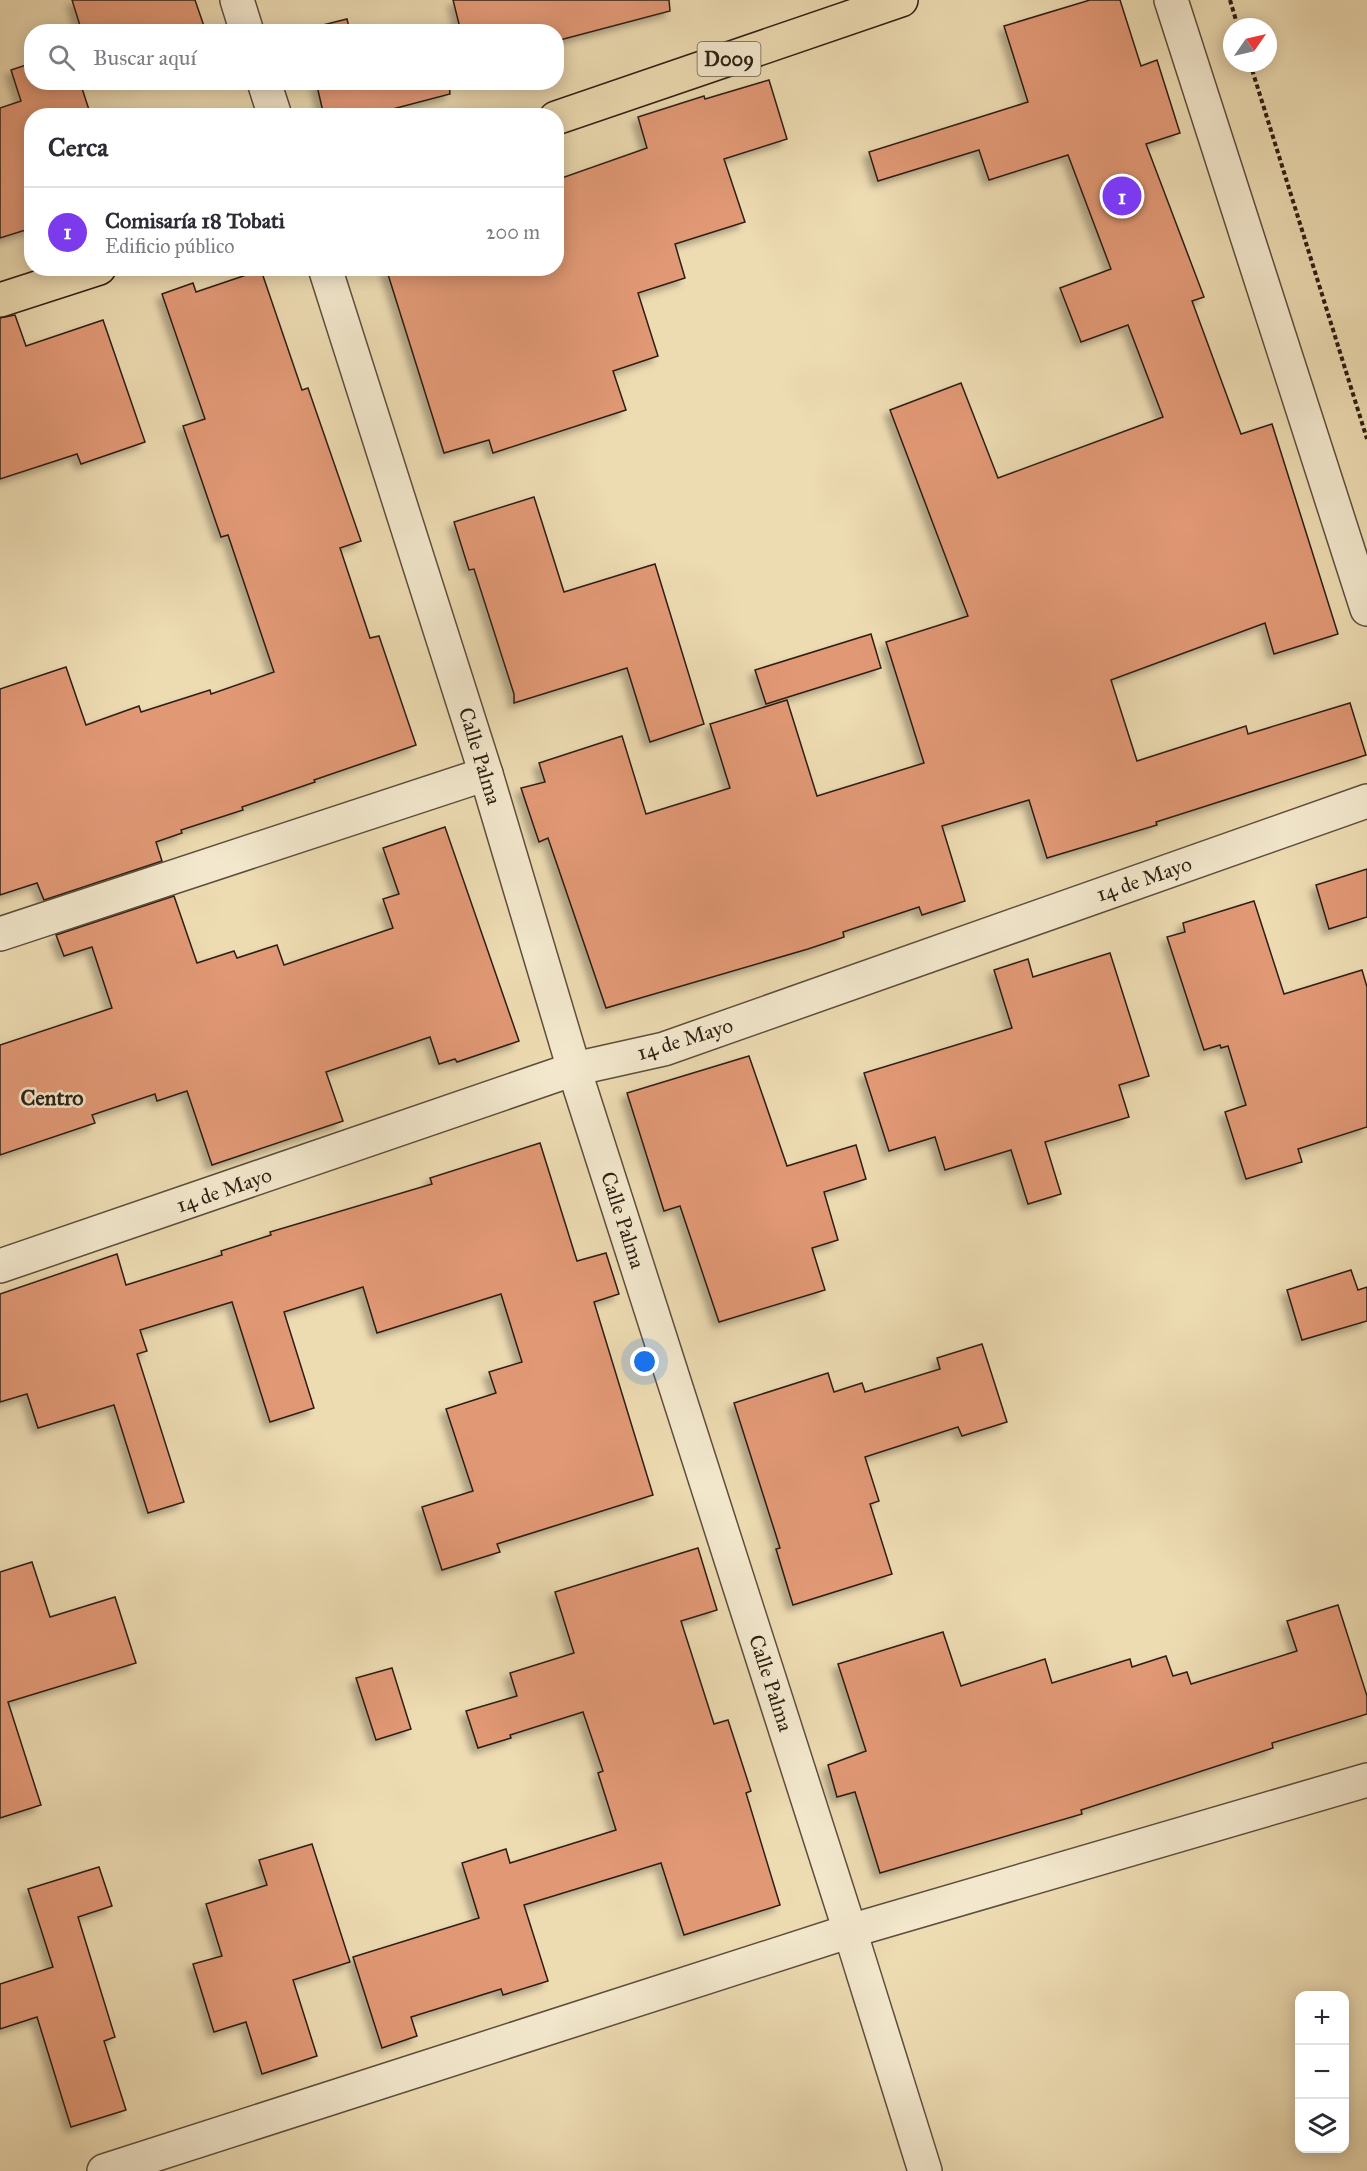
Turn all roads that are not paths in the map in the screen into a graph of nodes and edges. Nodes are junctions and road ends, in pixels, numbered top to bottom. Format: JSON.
{"nodes":[{"id":1,"x":237,"y":0,"type":"edge"},
{"id":2,"x":901,"y":0,"type":"edge"},
{"id":3,"x":1171,"y":0,"type":"edge"},
{"id":4,"x":245,"y":24,"type":"edge"},
{"id":5,"x":267,"y":90,"type":"edge"},
{"id":6,"x":272,"y":108,"type":"edge"},
{"id":7,"x":564,"y":115,"type":"edge"},
{"id":8,"x":74,"y":276,"type":"edge"},
{"id":9,"x":328,"y":276,"type":"edge"},
{"id":10,"x":0,"y":300,"type":"edge"},
{"id":11,"x":1367,"y":609,"type":"edge"},
{"id":12,"x":486,"y":774,"type":"junction"},
{"id":13,"x":1367,"y":801,"type":"edge"},
{"id":14,"x":0,"y":934,"type":"edge"},
{"id":15,"x":574,"y":1069,"type":"junction"},
{"id":16,"x":0,"y":1266,"type":"edge"},
{"id":17,"x":1367,"y":1780,"type":"edge"},
{"id":18,"x":850,"y":1931,"type":"junction"},
{"id":19,"x":105,"y":2171,"type":"edge"},
{"id":20,"x":925,"y":2171,"type":"edge"}],
"edges":[{"from":1,"to":4,"type":"street"},
{"from":2,"to":7,"type":"main road","number":"D009"},
{"from":3,"to":11,"type":"street"},
{"from":5,"to":6,"type":"street"},
{"from":8,"to":10,"type":"main road"},
{"from":9,"to":12,"type":"street","name":"Calle Palma"},
{"from":12,"to":14,"type":"street"},
{"from":12,"to":15,"type":"street","name":"Calle Palma"},
{"from":13,"to":15,"type":"street","name":"14 de Mayo"},
{"from":15,"to":16,"type":"street","name":"14 de Mayo"},
{"from":15,"to":18,"type":"street","name":"Calle Palma"},
{"from":17,"to":18,"type":"street"},
{"from":18,"to":19,"type":"street"},
{"from":18,"to":20,"type":"street","name":"Calle Palma"}]}
